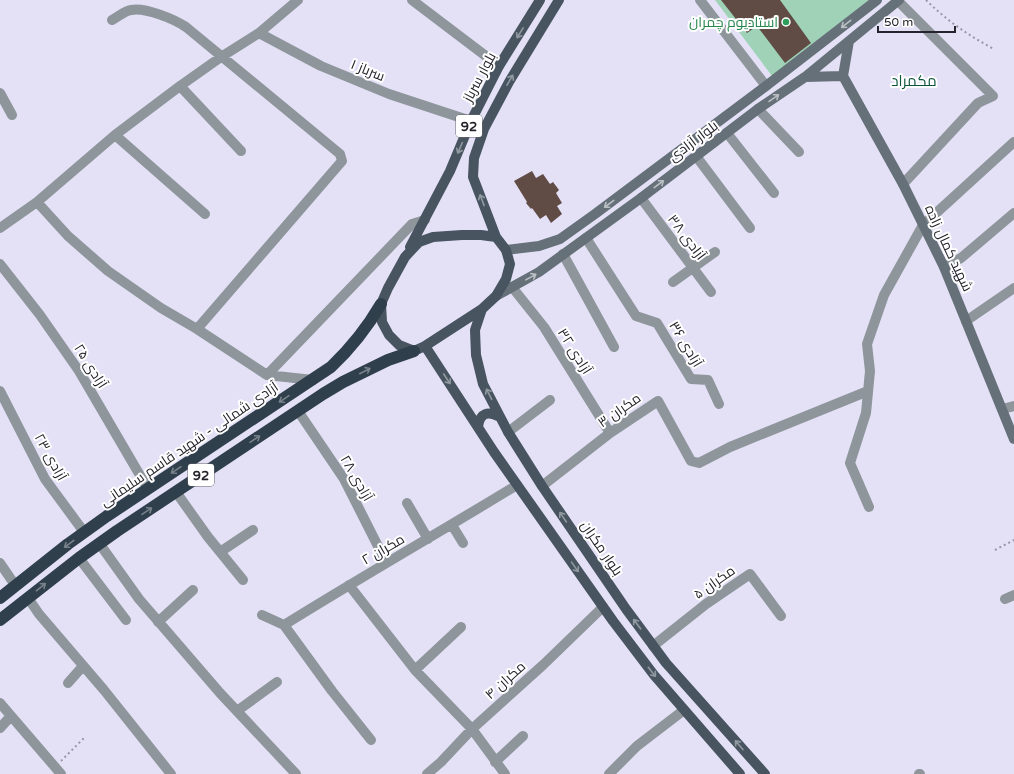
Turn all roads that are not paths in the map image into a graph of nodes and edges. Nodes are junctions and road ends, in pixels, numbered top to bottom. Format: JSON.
{"nodes":[{"id":1,"x":298,"y":0,"type":"edge"},
{"id":2,"x":412,"y":0,"type":"edge"},
{"id":3,"x":540,"y":0,"type":"edge"},
{"id":4,"x":559,"y":0,"type":"edge"},
{"id":5,"x":700,"y":0,"type":"edge"},
{"id":6,"x":877,"y":0,"type":"edge"},
{"id":7,"x":898,"y":1,"type":"edge"},
{"id":8,"x":112,"y":20,"type":"dead end"},
{"id":9,"x":259,"y":33,"type":"junction"},
{"id":10,"x":849,"y":41,"type":"junction"},
{"id":11,"x":221,"y":57,"type":"junction"},
{"id":12,"x":499,"y":66,"type":"junction"},
{"id":13,"x":843,"y":76,"type":"junction"},
{"id":14,"x":805,"y":77,"type":"junction"},
{"id":15,"x":180,"y":86,"type":"junction"},
{"id":16,"x":766,"y":86,"type":"junction"},
{"id":17,"x":0,"y":93,"type":"edge"},
{"id":18,"x":758,"y":109,"type":"junction"},
{"id":19,"x":12,"y":115,"type":"dead end"},
{"id":20,"x":471,"y":121,"type":"junction"},
{"id":21,"x":727,"y":133,"type":"junction"},
{"id":22,"x":115,"y":135,"type":"junction"},
{"id":23,"x":1014,"y":142,"type":"edge"},
{"id":24,"x":241,"y":151,"type":"dead end"},
{"id":25,"x":800,"y":152,"type":"dead end"},
{"id":26,"x":696,"y":156,"type":"junction"},
{"id":27,"x":903,"y":184,"type":"junction"},
{"id":28,"x":774,"y":193,"type":"dead end"},
{"id":29,"x":641,"y":198,"type":"junction"},
{"id":30,"x":37,"y":202,"type":"junction"},
{"id":31,"x":1014,"y":213,"type":"edge"},
{"id":32,"x":205,"y":214,"type":"dead end"},
{"id":33,"x":425,"y":220,"type":"junction"},
{"id":34,"x":923,"y":225,"type":"junction"},
{"id":35,"x":0,"y":228,"type":"edge"},
{"id":36,"x":750,"y":228,"type":"dead end"},
{"id":37,"x":496,"y":237,"type":"junction"},
{"id":38,"x":586,"y":238,"type":"junction"},
{"id":39,"x":506,"y":250,"type":"junction"},
{"id":40,"x":715,"y":252,"type":"dead end"},
{"id":41,"x":563,"y":254,"type":"junction"},
{"id":42,"x":405,"y":257,"type":"junction"},
{"id":43,"x":0,"y":264,"type":"edge"},
{"id":44,"x":944,"y":267,"type":"junction"},
{"id":45,"x":692,"y":268,"type":"junction"},
{"id":46,"x":673,"y":282,"type":"dead end"},
{"id":47,"x":512,"y":287,"type":"junction"},
{"id":48,"x":1014,"y":288,"type":"edge"},
{"id":49,"x":711,"y":292,"type":"dead end"},
{"id":50,"x":496,"y":296,"type":"junction"},
{"id":51,"x":381,"y":304,"type":"junction"},
{"id":52,"x":482,"y":309,"type":"junction"},
{"id":53,"x":966,"y":321,"type":"junction"},
{"id":54,"x":197,"y":329,"type":"junction"},
{"id":55,"x":614,"y":347,"type":"dead end"},
{"id":56,"x":420,"y":349,"type":"junction"},
{"id":57,"x":267,"y":375,"type":"junction"},
{"id":58,"x":313,"y":380,"type":"junction"},
{"id":59,"x":868,"y":391,"type":"junction"},
{"id":60,"x":0,"y":392,"type":"edge"},
{"id":61,"x":550,"y":400,"type":"dead end"},
{"id":62,"x":719,"y":404,"type":"dead end"},
{"id":63,"x":1014,"y":406,"type":"edge"},
{"id":64,"x":1002,"y":409,"type":"junction"},
{"id":65,"x":298,"y":411,"type":"junction"},
{"id":66,"x":500,"y":417,"type":"junction"},
{"id":67,"x":478,"y":427,"type":"junction"},
{"id":68,"x":508,"y":432,"type":"junction"},
{"id":69,"x":610,"y":433,"type":"junction"},
{"id":70,"x":1014,"y":439,"type":"edge"},
{"id":71,"x":517,"y":485,"type":"junction"},
{"id":72,"x":542,"y":486,"type":"junction"},
{"id":73,"x":148,"y":489,"type":"junction"},
{"id":74,"x":176,"y":492,"type":"junction"},
{"id":75,"x":407,"y":503,"type":"dead end"},
{"id":76,"x":869,"y":507,"type":"dead end"},
{"id":77,"x":452,"y":525,"type":"junction"},
{"id":78,"x":253,"y":530,"type":"dead end"},
{"id":79,"x":84,"y":532,"type":"junction"},
{"id":80,"x":428,"y":539,"type":"junction"},
{"id":81,"x":99,"y":543,"type":"junction"},
{"id":82,"x":463,"y":543,"type":"dead end"},
{"id":83,"x":220,"y":552,"type":"junction"},
{"id":84,"x":79,"y":558,"type":"junction"},
{"id":85,"x":386,"y":562,"type":"junction"},
{"id":86,"x":0,"y":563,"type":"edge"},
{"id":87,"x":243,"y":580,"type":"dead end"},
{"id":88,"x":349,"y":585,"type":"junction"},
{"id":89,"x":15,"y":586,"type":"junction"},
{"id":90,"x":193,"y":590,"type":"dead end"},
{"id":91,"x":0,"y":598,"type":"edge"},
{"id":92,"x":28,"y":598,"type":"junction"},
{"id":93,"x":603,"y":607,"type":"junction"},
{"id":94,"x":262,"y":615,"type":"dead end"},
{"id":95,"x":781,"y":616,"type":"dead end"},
{"id":96,"x":0,"y":620,"type":"edge"},
{"id":97,"x":126,"y":620,"type":"dead end"},
{"id":98,"x":158,"y":622,"type":"junction"},
{"id":99,"x":284,"y":625,"type":"junction"},
{"id":100,"x":461,"y":627,"type":"dead end"},
{"id":101,"x":653,"y":646,"type":"junction"},
{"id":102,"x":83,"y":666,"type":"junction"},
{"id":103,"x":415,"y":670,"type":"junction"},
{"id":104,"x":68,"y":682,"type":"dead end"},
{"id":105,"x":277,"y":682,"type":"dead end"},
{"id":106,"x":0,"y":703,"type":"edge"},
{"id":107,"x":684,"y":710,"type":"junction"},
{"id":108,"x":237,"y":711,"type":"junction"},
{"id":109,"x":11,"y":716,"type":"junction"},
{"id":110,"x":0,"y":728,"type":"edge"},
{"id":111,"x":472,"y":729,"type":"junction"},
{"id":112,"x":523,"y":736,"type":"dead end"},
{"id":113,"x":371,"y":740,"type":"dead end"},
{"id":114,"x":495,"y":762,"type":"junction"},
{"id":115,"x":58,"y":771,"type":"edge"},
{"id":116,"x":170,"y":774,"type":"edge"},
{"id":117,"x":296,"y":774,"type":"edge"},
{"id":118,"x":427,"y":774,"type":"edge"},
{"id":119,"x":504,"y":774,"type":"edge"},
{"id":120,"x":609,"y":774,"type":"edge"},
{"id":121,"x":740,"y":774,"type":"edge"},
{"id":122,"x":765,"y":774,"type":"edge"}],
"edges":[{"from":1,"to":9,"type":"street"},
{"from":2,"to":12,"type":"street"},
{"from":3,"to":12,"type":"main road","name":"بلوار سرباز","number":"92","one_way":true},
{"from":37,"to":4,"type":"main road","name":"بلوار سرباز","number":"92","one_way":true},
{"from":5,"to":16,"type":"street"},
{"from":6,"to":16,"type":"main road","name":"بلوار آزادی","one_way":true},
{"from":7,"to":10,"type":"main road","name":"بلوار آزادی"},
{"from":7,"to":27,"type":"street"},
{"from":8,"to":11,"type":"street"},
{"from":9,"to":11,"type":"street"},
{"from":9,"to":20,"type":"street","name":"سرباز ۱"},
{"from":10,"to":13,"type":"main road"},
{"from":10,"to":14,"type":"main road","name":"بلوار آزادی"},
{"from":11,"to":15,"type":"street"},
{"from":11,"to":54,"type":"street"},
{"from":12,"to":20,"type":"main road","name":"بلوار سرباز","number":"92"},
{"from":13,"to":14,"type":"main road"},
{"from":13,"to":27,"type":"main road","name":"شهید کمال زاده"},
{"from":18,"to":14,"type":"main road","name":"بلوار آزادی","one_way":true},
{"from":15,"to":22,"type":"street"},
{"from":15,"to":24,"type":"street"},
{"from":16,"to":39,"type":"main road","name":"بلوار آزادی","one_way":true},
{"from":17,"to":19,"type":"street"},
{"from":18,"to":21,"type":"main road","name":"بلوار آزادی"},
{"from":18,"to":25,"type":"street"},
{"from":20,"to":33,"type":"main road","name":"بلوار سرباز","number":"92","one_way":true},
{"from":21,"to":26,"type":"main road","name":"بلوار آزادی"},
{"from":21,"to":28,"type":"street"},
{"from":22,"to":30,"type":"street"},
{"from":22,"to":32,"type":"street"},
{"from":23,"to":34,"type":"street"},
{"from":29,"to":26,"type":"main road","name":"بلوار آزادی","one_way":true},
{"from":26,"to":36,"type":"street"},
{"from":27,"to":34,"type":"main road","name":"شهید کمال زاده"},
{"from":29,"to":38,"type":"main road","name":"بلوار آزادی"},
{"from":29,"to":45,"type":"street","name":"آزادی ۳۸"},
{"from":30,"to":35,"type":"street"},
{"from":30,"to":54,"type":"street"},
{"from":31,"to":44,"type":"street"},
{"from":33,"to":42,"type":"main road","name":"بلوار سرباز","number":"92"},
{"from":33,"to":57,"type":"street"},
{"from":34,"to":44,"type":"main road","name":"شهید کمال زاده"},
{"from":34,"to":59,"type":"street"},
{"from":37,"to":39,"type":"main road","number":"92"},
{"from":37,"to":42,"type":"main road","number":"92"},
{"from":38,"to":41,"type":"main road","name":"بلوار آزادی"},
{"from":38,"to":62,"type":"street","name":"آزادی ۳۶"},
{"from":39,"to":50,"type":"main road","number":"92"},
{"from":40,"to":45,"type":"street"},
{"from":47,"to":41,"type":"main road","name":"بلوار آزادی","one_way":true},
{"from":41,"to":55,"type":"street"},
{"from":42,"to":51,"type":"main road","number":"92"},
{"from":43,"to":73,"type":"street","name":"آزادی ۲۵"},
{"from":44,"to":53,"type":"main road","name":"شهید کمال زاده"},
{"from":45,"to":46,"type":"street"},
{"from":45,"to":49,"type":"street","name":"آزادی ۳۸"},
{"from":47,"to":50,"type":"main road","name":"بلوار آزادی"},
{"from":47,"to":69,"type":"street","name":"آزادی ۳۲"},
{"from":48,"to":53,"type":"street"},
{"from":50,"to":52,"type":"main road","number":"92"},
{"from":51,"to":56,"type":"main road","number":"92"},
{"from":51,"to":58,"type":"highway","name":"آزادی شمالی - شهید قاسم سلیمانی","number":"92"},
{"from":52,"to":56,"type":"main road","number":"92"},
{"from":66,"to":52,"type":"main road","name":"بلوار مکران","one_way":true},
{"from":53,"to":64,"type":"main road","name":"شهید کمال زاده"},
{"from":54,"to":57,"type":"street"},
{"from":65,"to":56,"type":"highway","number":"92","one_way":true},
{"from":56,"to":67,"type":"main road","one_way":true},
{"from":57,"to":58,"type":"street"},
{"from":58,"to":73,"type":"highway","name":"آزادی شمالی - شهید قاسم سلیمانی","number":"92","one_way":true},
{"from":59,"to":69,"type":"street","name":"مکران ۳"},
{"from":59,"to":76,"type":"street"},
{"from":60,"to":79,"type":"street","name":"آزادی ۲۳"},
{"from":61,"to":68,"type":"street"},
{"from":63,"to":64,"type":"street"},
{"from":64,"to":70,"type":"main road","name":"شهید کمال زاده"},
{"from":74,"to":65,"type":"highway","number":"92","one_way":true},
{"from":65,"to":85,"type":"street","name":"آزادی ۲۸"},
{"from":66,"to":67,"type":"main road"},
{"from":66,"to":68,"type":"main road","name":"بلوار مکران"},
{"from":67,"to":71,"type":"main road"},
{"from":68,"to":72,"type":"main road","name":"بلوار مکران"},
{"from":69,"to":72,"type":"street","name":"مکران ۳"},
{"from":71,"to":77,"type":"street","name":"مکران ۲"},
{"from":71,"to":93,"type":"main road","one_way":true},
{"from":101,"to":72,"type":"main road","name":"بلوار مکران","one_way":true},
{"from":73,"to":79,"type":"highway","name":"آزادی شمالی - شهید قاسم سلیمانی","number":"92"},
{"from":81,"to":74,"type":"highway","number":"92","one_way":true},
{"from":74,"to":83,"type":"street"},
{"from":75,"to":80,"type":"street"},
{"from":77,"to":80,"type":"street","name":"مکران ۲"},
{"from":77,"to":82,"type":"street"},
{"from":78,"to":83,"type":"street"},
{"from":79,"to":89,"type":"highway","name":"آزادی شمالی - شهید قاسم سلیمانی","number":"92","one_way":true},
{"from":80,"to":85,"type":"street","name":"مکران ۲"},
{"from":81,"to":84,"type":"highway","number":"92"},
{"from":81,"to":98,"type":"street"},
{"from":83,"to":87,"type":"street"},
{"from":92,"to":84,"type":"highway","number":"92","one_way":true},
{"from":84,"to":97,"type":"street"},
{"from":85,"to":88,"type":"street","name":"مکران ۲"},
{"from":86,"to":89,"type":"street"},
{"from":88,"to":99,"type":"street","name":"مکران ۲"},
{"from":88,"to":103,"type":"street"},
{"from":89,"to":91,"type":"highway","name":"آزادی شمالی - شهید قاسم سلیمانی","number":"92"},
{"from":90,"to":98,"type":"street"},
{"from":92,"to":96,"type":"highway","number":"92"},
{"from":92,"to":102,"type":"street"},
{"from":93,"to":107,"type":"main road","one_way":true},
{"from":93,"to":111,"type":"street","name":"مکران ۴"},
{"from":94,"to":99,"type":"street"},
{"from":95,"to":101,"type":"street","name":"مکران ۵"},
{"from":98,"to":108,"type":"street"},
{"from":99,"to":113,"type":"street"},
{"from":100,"to":103,"type":"street"},
{"from":122,"to":101,"type":"main road","name":"بلوار مکران","one_way":true},
{"from":102,"to":104,"type":"street"},
{"from":102,"to":116,"type":"street"},
{"from":103,"to":111,"type":"street"},
{"from":105,"to":108,"type":"street"},
{"from":106,"to":109,"type":"street"},
{"from":107,"to":120,"type":"street"},
{"from":107,"to":121,"type":"main road"},
{"from":108,"to":117,"type":"street"},
{"from":109,"to":110,"type":"street"},
{"from":109,"to":115,"type":"street"},
{"from":111,"to":114,"type":"street"},
{"from":111,"to":118,"type":"street","name":"مکران ۴"},
{"from":112,"to":114,"type":"street"},
{"from":114,"to":119,"type":"street"}]}
